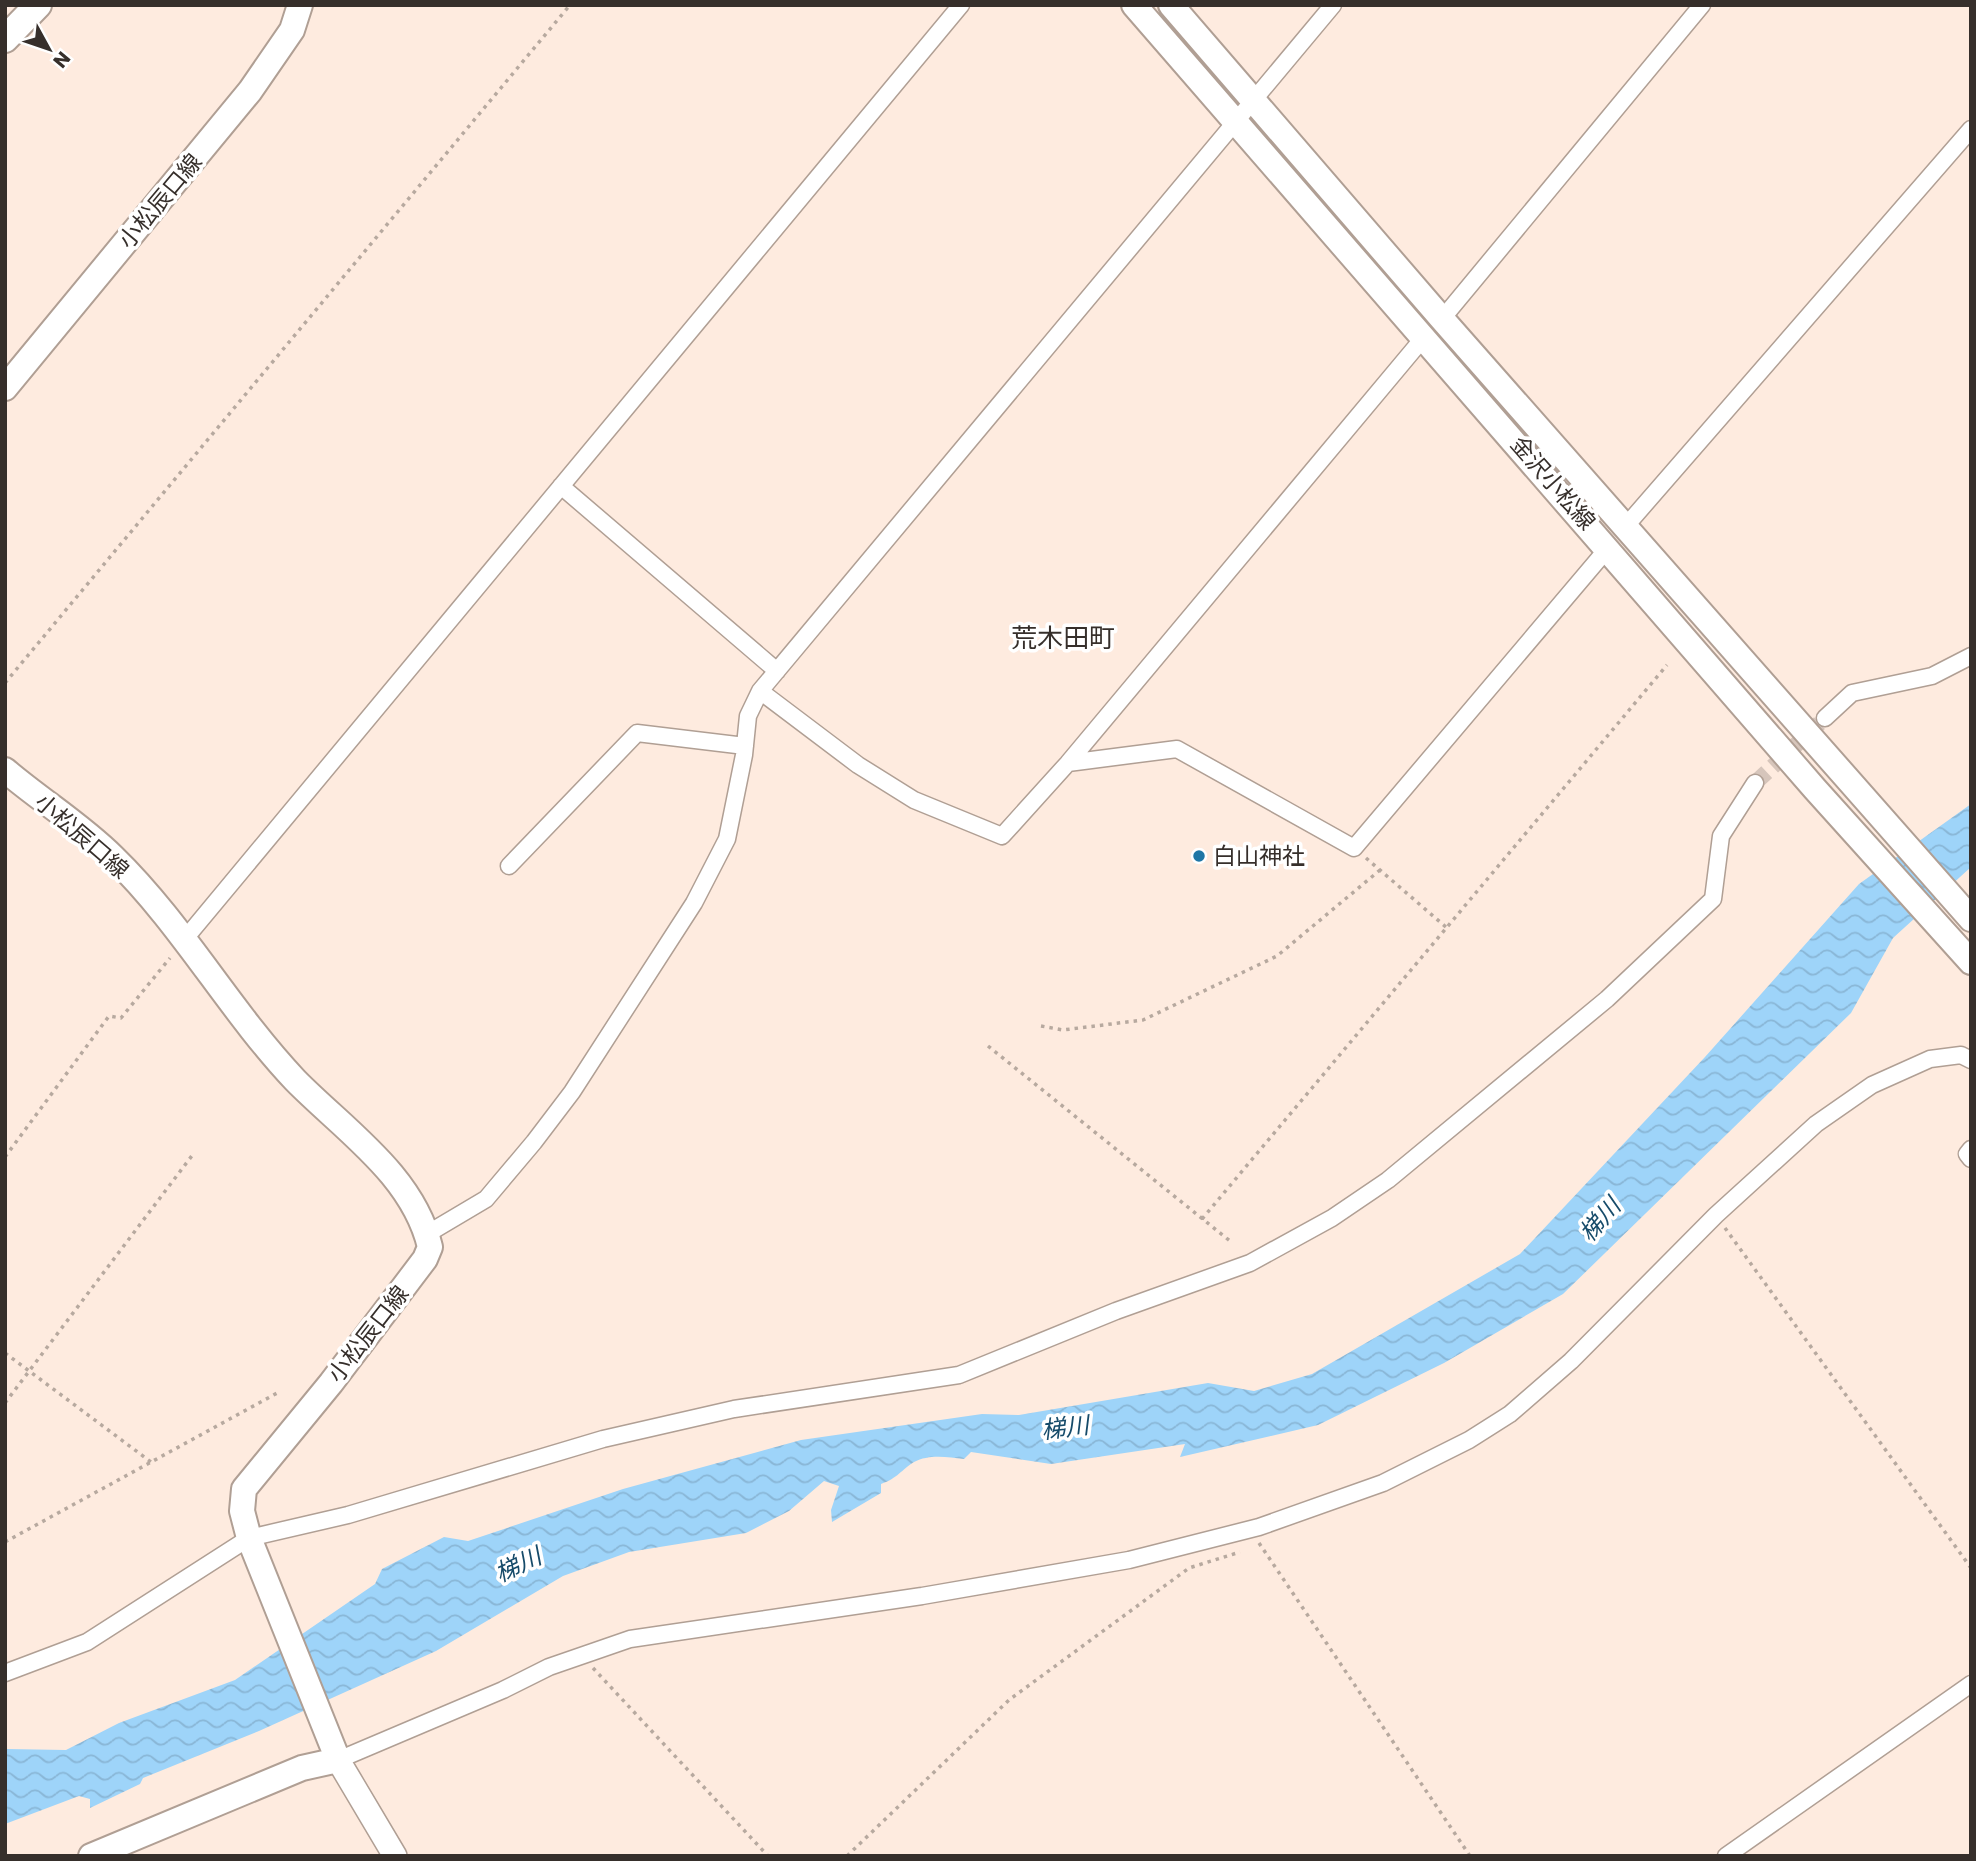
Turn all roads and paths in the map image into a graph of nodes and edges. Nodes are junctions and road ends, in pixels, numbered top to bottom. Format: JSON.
{"nodes":[{"id":1,"x":38,"y":5,"type":"edge"},
{"id":2,"x":300,"y":5,"type":"edge"},
{"id":3,"x":570,"y":5,"type":"edge"},
{"id":4,"x":961,"y":5,"type":"edge"},
{"id":5,"x":1134,"y":5,"type":"edge"},
{"id":6,"x":1171,"y":5,"type":"edge"},
{"id":7,"x":1333,"y":5,"type":"edge"},
{"id":8,"x":1702,"y":5,"type":"edge"},
{"id":9,"x":5,"y":39,"type":"edge"},
{"id":10,"x":1253,"y":101,"type":"junction"},
{"id":11,"x":1235,"y":120,"type":"junction"},
{"id":12,"x":1971,"y":129,"type":"edge"},
{"id":13,"x":1433,"y":327,"type":"junction"},
{"id":14,"x":5,"y":388,"type":"edge"},
{"id":15,"x":561,"y":486,"type":"junction"},
{"id":16,"x":1625,"y":527,"type":"junction"},
{"id":17,"x":1608,"y":548,"type":"junction"},
{"id":18,"x":1971,"y":656,"type":"edge"},
{"id":19,"x":1667,"y":665,"type":"dead end"},
{"id":20,"x":777,"y":671,"type":"junction"},
{"id":21,"x":5,"y":683,"type":"edge"},
{"id":22,"x":760,"y":691,"type":"junction"},
{"id":23,"x":1825,"y":718,"type":"tunnel mouth"},
{"id":24,"x":745,"y":746,"type":"junction"},
{"id":25,"x":1068,"y":763,"type":"junction"},
{"id":26,"x":5,"y":770,"type":"edge"},
{"id":27,"x":1755,"y":783,"type":"tunnel mouth"},
{"id":28,"x":1354,"y":848,"type":"junction"},
{"id":29,"x":509,"y":866,"type":"dead end"},
{"id":30,"x":1380,"y":870,"type":"junction"},
{"id":31,"x":1971,"y":919,"type":"edge"},
{"id":32,"x":1447,"y":928,"type":"junction"},
{"id":33,"x":184,"y":940,"type":"junction"},
{"id":34,"x":1971,"y":962,"type":"edge"},
{"id":35,"x":1041,"y":1026,"type":"dead end"},
{"id":36,"x":988,"y":1046,"type":"dead end"},
{"id":37,"x":1971,"y":1060,"type":"edge"},
{"id":38,"x":1971,"y":1149,"type":"edge"},
{"id":39,"x":194,"y":1153,"type":"dead end"},
{"id":40,"x":5,"y":1157,"type":"edge"},
{"id":41,"x":1971,"y":1160,"type":"edge"},
{"id":42,"x":1716,"y":1215,"type":"junction"},
{"id":43,"x":1202,"y":1220,"type":"junction"},
{"id":44,"x":427,"y":1234,"type":"junction"},
{"id":45,"x":1230,"y":1241,"type":"dead end"},
{"id":46,"x":5,"y":1353,"type":"edge"},
{"id":47,"x":30,"y":1371,"type":"junction"},
{"id":48,"x":279,"y":1392,"type":"dead end"},
{"id":49,"x":5,"y":1403,"type":"edge"},
{"id":50,"x":151,"y":1462,"type":"junction"},
{"id":51,"x":5,"y":1542,"type":"edge"},
{"id":52,"x":251,"y":1542,"type":"junction"},
{"id":53,"x":1259,"y":1546,"type":"dead end"},
{"id":54,"x":1247,"y":1550,"type":"dead end"},
{"id":55,"x":1971,"y":1569,"type":"edge"},
{"id":56,"x":582,"y":1656,"type":"junction"},
{"id":57,"x":5,"y":1673,"type":"edge"},
{"id":58,"x":1971,"y":1684,"type":"edge"},
{"id":59,"x":336,"y":1755,"type":"junction"},
{"id":60,"x":92,"y":1856,"type":"edge"},
{"id":61,"x":395,"y":1856,"type":"edge"},
{"id":62,"x":768,"y":1856,"type":"edge"},
{"id":63,"x":847,"y":1856,"type":"edge"},
{"id":64,"x":1469,"y":1856,"type":"edge"},
{"id":65,"x":1727,"y":1856,"type":"edge"}],
"edges":[{"from":1,"to":9,"type":"highway"},
{"from":2,"to":14,"type":"main road","name":"小松辰口線"},
{"from":3,"to":21,"type":"path"},
{"from":4,"to":15,"type":"street"},
{"from":5,"to":11,"type":"main road","name":"金沢小松線"},
{"from":6,"to":10,"type":"main road","name":"金沢小松線"},
{"from":7,"to":10,"type":"street"},
{"from":8,"to":13,"type":"street"},
{"from":10,"to":11,"type":"street"},
{"from":10,"to":13,"type":"main road","name":"金沢小松線"},
{"from":11,"to":13,"type":"main road","name":"金沢小松線"},
{"from":11,"to":20,"type":"street"},
{"from":12,"to":16,"type":"street"},
{"from":13,"to":16,"type":"main road","name":"金沢小松線"},
{"from":13,"to":17,"type":"main road","name":"金沢小松線"},
{"from":13,"to":25,"type":"street"},
{"from":15,"to":20,"type":"street"},
{"from":15,"to":33,"type":"street"},
{"from":16,"to":31,"type":"main road","name":"金沢小松線"},
{"from":17,"to":28,"type":"street"},
{"from":17,"to":34,"type":"main road","name":"金沢小松線"},
{"from":18,"to":23,"type":"street"},
{"from":19,"to":32,"type":"path"},
{"from":20,"to":22,"type":"street"},
{"from":22,"to":24,"type":"street"},
{"from":22,"to":25,"type":"street"},
{"from":24,"to":29,"type":"street"},
{"from":24,"to":44,"type":"street"},
{"from":25,"to":28,"type":"street"},
{"from":26,"to":33,"type":"main road","name":"小松辰口線"},
{"from":27,"to":52,"type":"street"},
{"from":28,"to":30,"type":"path"},
{"from":30,"to":32,"type":"path"},
{"from":30,"to":35,"type":"path"},
{"from":32,"to":43,"type":"path"},
{"from":33,"to":40,"type":"path"},
{"from":33,"to":44,"type":"main road","name":"小松辰口線"},
{"from":36,"to":43,"type":"path"},
{"from":37,"to":42,"type":"street"},
{"from":38,"to":41,"type":"street"},
{"from":39,"to":47,"type":"path"},
{"from":42,"to":55,"type":"path"},
{"from":42,"to":56,"type":"street"},
{"from":43,"to":45,"type":"path"},
{"from":44,"to":52,"type":"main road","name":"小松辰口線"},
{"from":46,"to":47,"type":"path"},
{"from":47,"to":49,"type":"path"},
{"from":47,"to":50,"type":"path"},
{"from":48,"to":50,"type":"path"},
{"from":50,"to":51,"type":"path"},
{"from":52,"to":57,"type":"street"},
{"from":52,"to":59,"type":"main road","name":"小松辰口線"},
{"from":53,"to":64,"type":"path"},
{"from":54,"to":63,"type":"path"},
{"from":56,"to":59,"type":"street"},
{"from":56,"to":62,"type":"path"},
{"from":58,"to":65,"type":"street"},
{"from":59,"to":60,"type":"main road"},
{"from":59,"to":61,"type":"main road"}]}
